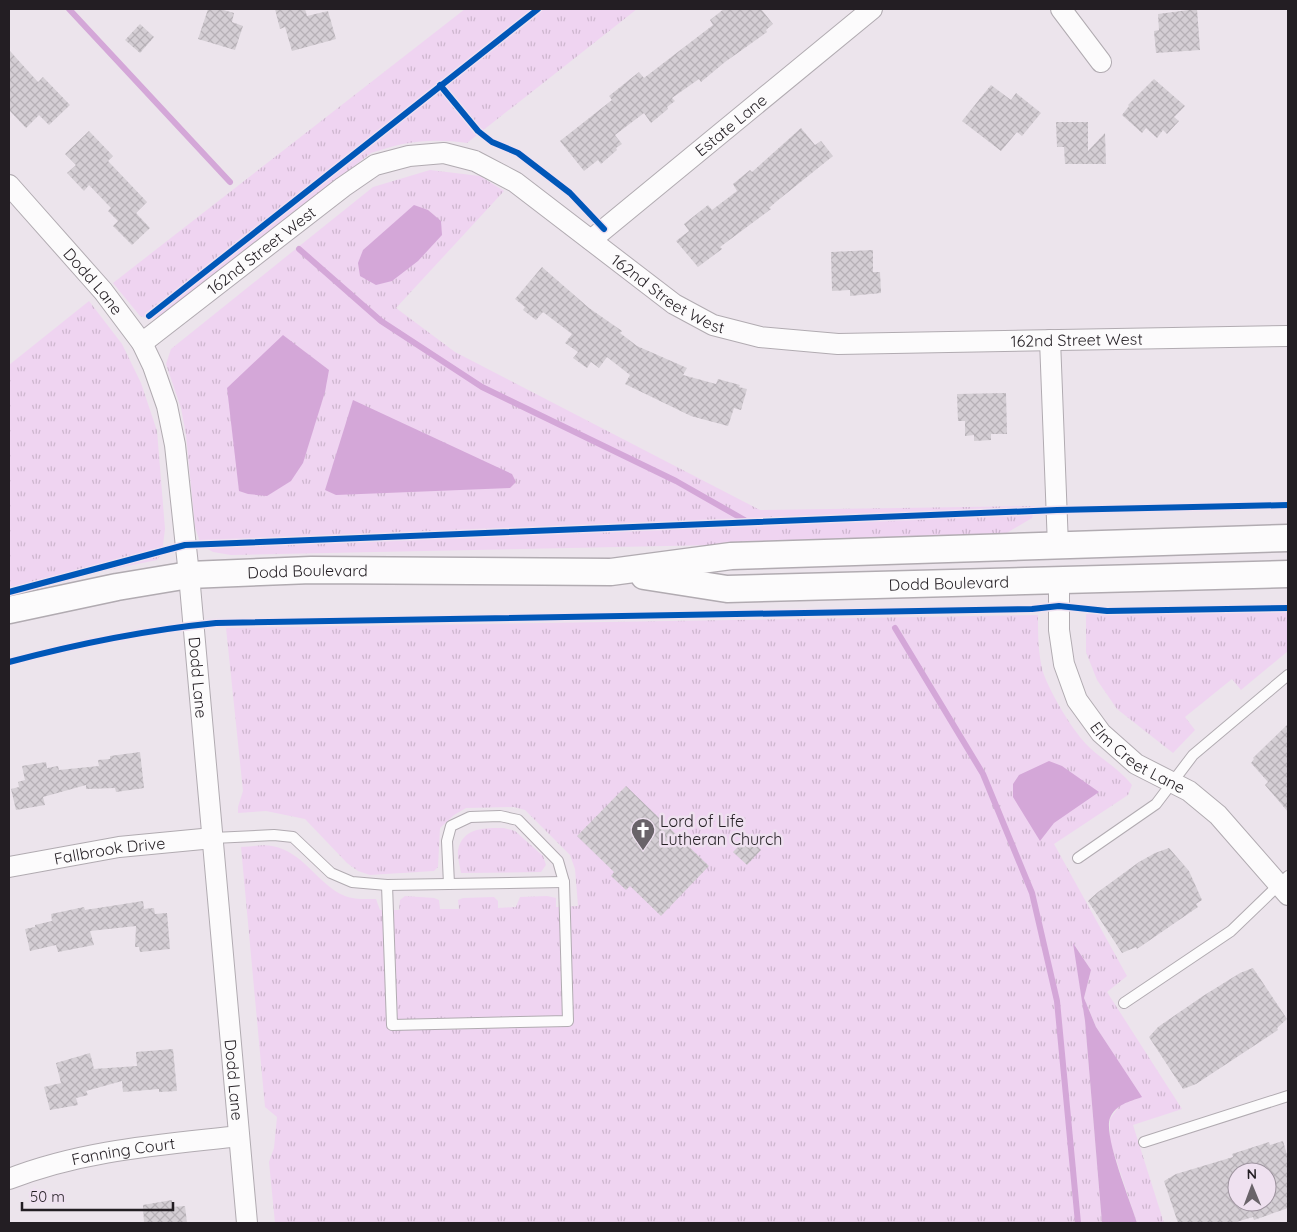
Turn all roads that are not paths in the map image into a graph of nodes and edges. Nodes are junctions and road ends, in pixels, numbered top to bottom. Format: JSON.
{"nodes":[{"id":1,"x":872,"y":9,"type":"edge"},
{"id":2,"x":1060,"y":9,"type":"edge"},
{"id":3,"x":1101,"y":62,"type":"dead end"},
{"id":4,"x":9,"y":185,"type":"edge"},
{"id":5,"x":590,"y":240,"type":"junction"},
{"id":6,"x":1288,"y":336,"type":"edge"},
{"id":7,"x":1050,"y":340,"type":"junction"},
{"id":8,"x":142,"y":343,"type":"junction"},
{"id":9,"x":1288,"y":538,"type":"edge"},
{"id":10,"x":1058,"y":546,"type":"junction"},
{"id":11,"x":611,"y":572,"type":"junction"},
{"id":12,"x":1288,"y":574,"type":"edge"},
{"id":13,"x":189,"y":575,"type":"junction"},
{"id":14,"x":1059,"y":580,"type":"junction"},
{"id":15,"x":9,"y":610,"type":"edge"},
{"id":16,"x":1288,"y":675,"type":"edge"},
{"id":17,"x":1172,"y":782,"type":"junction"},
{"id":18,"x":213,"y":838,"type":"junction"},
{"id":19,"x":1078,"y":858,"type":"dead end"},
{"id":20,"x":9,"y":867,"type":"edge"},
{"id":21,"x":564,"y":882,"type":"junction"},
{"id":22,"x":449,"y":884,"type":"junction"},
{"id":23,"x":388,"y":885,"type":"junction"},
{"id":24,"x":1285,"y":885,"type":"edge"},
{"id":25,"x":1124,"y":1003,"type":"dead end"},
{"id":26,"x":1288,"y":1096,"type":"edge"},
{"id":27,"x":239,"y":1136,"type":"junction"},
{"id":28,"x":1144,"y":1142,"type":"dead end"},
{"id":29,"x":9,"y":1179,"type":"edge"},
{"id":30,"x":247,"y":1223,"type":"edge"}],
"edges":[{"from":1,"to":5,"type":"street","name":"Estate Lane"},
{"from":2,"to":3,"type":"street"},
{"from":4,"to":8,"type":"street","name":"Dodd Lane"},
{"from":5,"to":7,"type":"street","name":"162nd Street West"},
{"from":5,"to":8,"type":"street","name":"162nd Street West"},
{"from":6,"to":7,"type":"street","name":"162nd Street West"},
{"from":7,"to":10,"type":"street"},
{"from":8,"to":13,"type":"street","name":"Dodd Lane"},
{"from":9,"to":10,"type":"street","name":"Dodd Boulevard"},
{"from":10,"to":11,"type":"street","name":"Dodd Boulevard"},
{"from":11,"to":13,"type":"street","name":"Dodd Boulevard"},
{"from":11,"to":14,"type":"street","name":"Dodd Boulevard"},
{"from":12,"to":14,"type":"street","name":"Dodd Boulevard"},
{"from":13,"to":15,"type":"street","name":"Dodd Boulevard"},
{"from":13,"to":18,"type":"street","name":"Dodd Lane"},
{"from":14,"to":17,"type":"street","name":"Elm Creet Lane"},
{"from":16,"to":17,"type":"lane"},
{"from":17,"to":19,"type":"lane"},
{"from":17,"to":24,"type":"street","name":"Elm Creet Lane"},
{"from":18,"to":20,"type":"street","name":"Fallbrook Drive"},
{"from":18,"to":23,"type":"lane"},
{"from":18,"to":27,"type":"street","name":"Dodd Lane"},
{"from":21,"to":22,"type":"lane"},
{"from":21,"to":22,"type":"lane"},
{"from":21,"to":23,"type":"lane"},
{"from":22,"to":23,"type":"lane"},
{"from":24,"to":25,"type":"lane"},
{"from":26,"to":28,"type":"lane"},
{"from":27,"to":29,"type":"street","name":"Fanning Court"},
{"from":27,"to":30,"type":"street","name":"Dodd Lane"}]}
